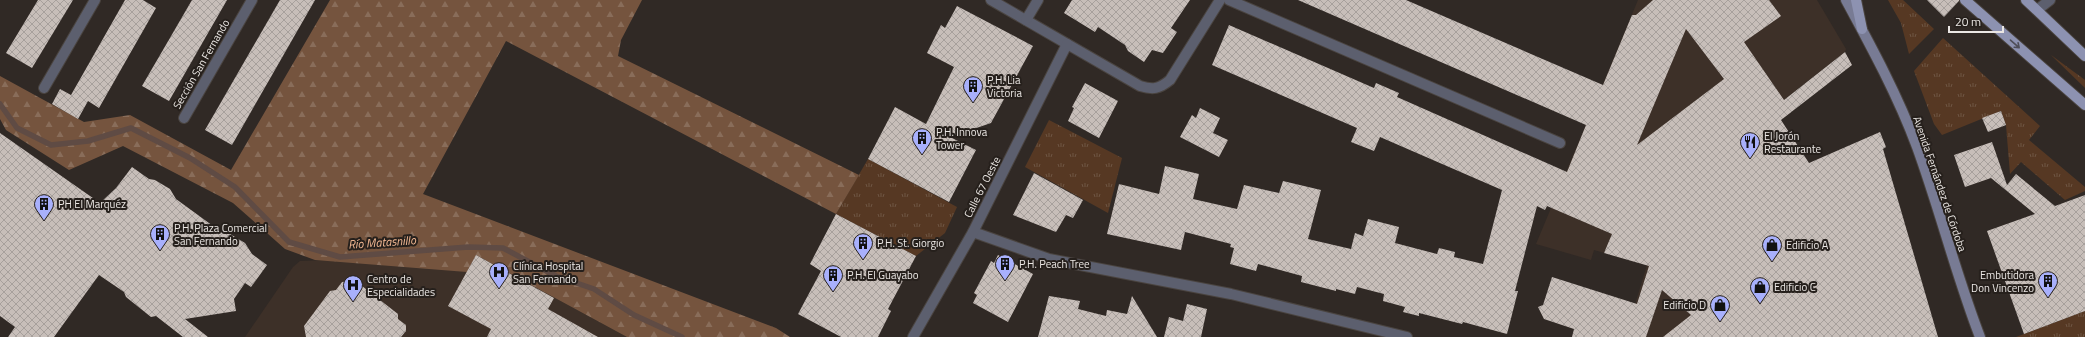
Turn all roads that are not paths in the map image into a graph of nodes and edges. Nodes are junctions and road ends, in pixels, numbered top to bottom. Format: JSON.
{"nodes":[{"id":1,"x":94,"y":0,"type":"edge"},
{"id":2,"x":252,"y":0,"type":"edge"},
{"id":3,"x":991,"y":0,"type":"edge"},
{"id":4,"x":1038,"y":0,"type":"edge"},
{"id":5,"x":1220,"y":0,"type":"edge"},
{"id":6,"x":1229,"y":0,"type":"edge"},
{"id":7,"x":1846,"y":0,"type":"edge"},
{"id":8,"x":1856,"y":0,"type":"edge"},
{"id":9,"x":1964,"y":0,"type":"edge"},
{"id":10,"x":2026,"y":0,"type":"edge"},
{"id":11,"x":2050,"y":0,"type":"edge"},
{"id":12,"x":2037,"y":10,"type":"junction"},
{"id":13,"x":1026,"y":20,"type":"junction"},
{"id":14,"x":1862,"y":29,"type":"junction"},
{"id":15,"x":1068,"y":44,"type":"junction"},
{"id":16,"x":2085,"y":56,"type":"edge"},
{"id":17,"x":44,"y":88,"type":"dead end"},
{"id":18,"x":2085,"y":105,"type":"edge"},
{"id":19,"x":184,"y":118,"type":"dead end"},
{"id":20,"x":1560,"y":143,"type":"dead end"},
{"id":21,"x":973,"y":232,"type":"junction"},
{"id":22,"x":913,"y":337,"type":"edge"},
{"id":23,"x":1407,"y":337,"type":"edge"},
{"id":24,"x":1980,"y":337,"type":"edge"}],
"edges":[{"from":1,"to":17,"type":"street"},
{"from":2,"to":19,"type":"street","name":"Sección San Fernando"},
{"from":3,"to":13,"type":"street"},
{"from":4,"to":13,"type":"street"},
{"from":5,"to":15,"type":"street"},
{"from":6,"to":20,"type":"street"},
{"from":7,"to":14,"type":"main road","name":"Avenida Fernández de Córdoba"},
{"from":8,"to":14,"type":"main road"},
{"from":9,"to":18,"type":"main road","one_way":true},
{"from":10,"to":12,"type":"main road"},
{"from":11,"to":12,"type":"street"},
{"from":12,"to":16,"type":"main road"},
{"from":13,"to":15,"type":"street"},
{"from":14,"to":24,"type":"main road","name":"Avenida Fernández de Córdoba"},
{"from":15,"to":21,"type":"street","name":"Calle 67 Oeste"},
{"from":21,"to":22,"type":"street","name":"Calle 67 Oeste"},
{"from":21,"to":23,"type":"street"}]}
